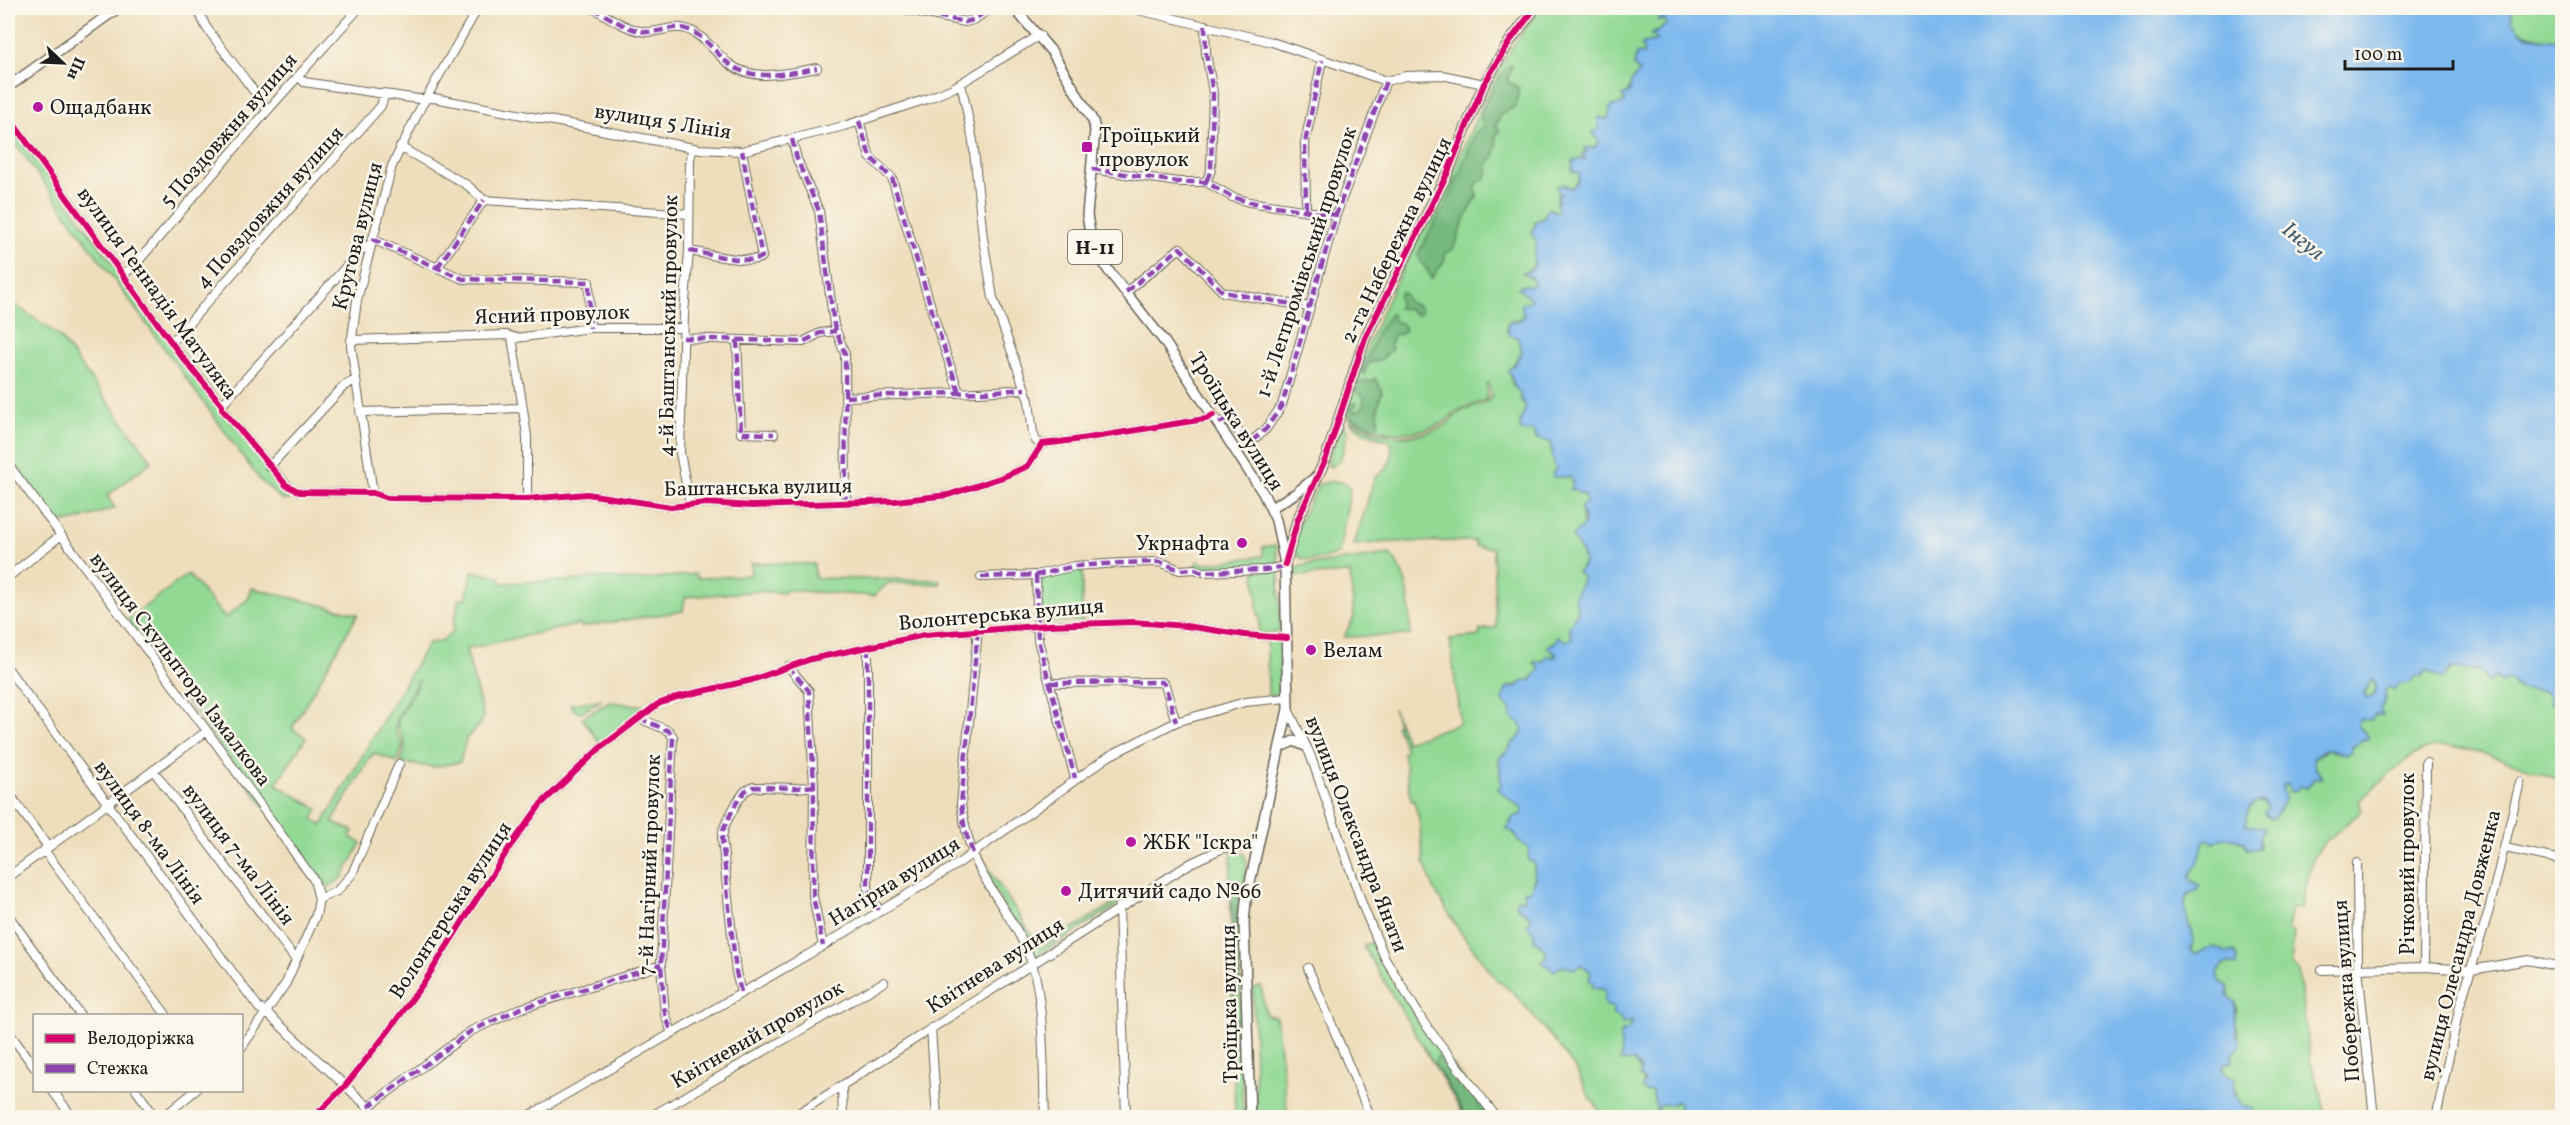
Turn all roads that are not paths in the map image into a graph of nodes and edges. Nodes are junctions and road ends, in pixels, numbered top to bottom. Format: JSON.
{"nodes":[{"id":1,"x":118,"y":8,"type":"edge"},
{"id":2,"x":197,"y":8,"type":"edge"},
{"id":3,"x":359,"y":8,"type":"edge"},
{"id":4,"x":478,"y":8,"type":"edge"},
{"id":5,"x":593,"y":8,"type":"edge"},
{"id":6,"x":898,"y":8,"type":"edge"},
{"id":7,"x":992,"y":8,"type":"edge"},
{"id":8,"x":1014,"y":8,"type":"edge"},
{"id":9,"x":1130,"y":8,"type":"edge"},
{"id":10,"x":1535,"y":8,"type":"edge"},
{"id":11,"x":1205,"y":25,"type":"junction"},
{"id":12,"x":1040,"y":36,"type":"junction"},
{"id":13,"x":1322,"y":60,"type":"junction"},
{"id":14,"x":816,"y":68,"type":"dead end"},
{"id":15,"x":297,"y":76,"type":"junction"},
{"id":16,"x":1386,"y":81,"type":"junction"},
{"id":17,"x":961,"y":83,"type":"junction"},
{"id":18,"x":1484,"y":84,"type":"junction"},
{"id":19,"x":8,"y":87,"type":"edge"},
{"id":20,"x":385,"y":93,"type":"junction"},
{"id":21,"x":426,"y":98,"type":"junction"},
{"id":22,"x":268,"y":110,"type":"junction"},
{"id":23,"x":8,"y":116,"type":"edge"},
{"id":24,"x":859,"y":121,"type":"junction"},
{"id":25,"x":792,"y":139,"type":"junction"},
{"id":26,"x":400,"y":147,"type":"junction"},
{"id":27,"x":693,"y":148,"type":"junction"},
{"id":28,"x":742,"y":151,"type":"junction"},
{"id":29,"x":1092,"y":169,"type":"junction"},
{"id":30,"x":1206,"y":182,"type":"junction"},
{"id":31,"x":484,"y":200,"type":"junction"},
{"id":32,"x":1306,"y":209,"type":"junction"},
{"id":33,"x":689,"y":214,"type":"junction"},
{"id":34,"x":1336,"y":214,"type":"junction"},
{"id":35,"x":371,"y":242,"type":"junction"},
{"id":36,"x":689,"y":251,"type":"junction"},
{"id":37,"x":437,"y":268,"type":"junction"},
{"id":38,"x":123,"y":275,"type":"junction"},
{"id":39,"x":1126,"y":292,"type":"junction"},
{"id":40,"x":1309,"y":308,"type":"junction"},
{"id":41,"x":590,"y":328,"type":"junction"},
{"id":42,"x":683,"y":328,"type":"junction"},
{"id":43,"x":836,"y":331,"type":"junction"},
{"id":44,"x":512,"y":337,"type":"junction"},
{"id":45,"x":683,"y":338,"type":"junction"},
{"id":46,"x":351,"y":340,"type":"junction"},
{"id":47,"x":737,"y":340,"type":"junction"},
{"id":48,"x":173,"y":341,"type":"junction"},
{"id":49,"x":354,"y":380,"type":"junction"},
{"id":50,"x":1025,"y":389,"type":"junction"},
{"id":51,"x":959,"y":392,"type":"junction"},
{"id":52,"x":846,"y":397,"type":"junction"},
{"id":53,"x":222,"y":405,"type":"junction"},
{"id":54,"x":523,"y":408,"type":"junction"},
{"id":55,"x":360,"y":412,"type":"junction"},
{"id":56,"x":1216,"y":419,"type":"junction"},
{"id":57,"x":774,"y":434,"type":"dead end"},
{"id":58,"x":1042,"y":444,"type":"junction"},
{"id":59,"x":8,"y":464,"type":"edge"},
{"id":60,"x":269,"y":467,"type":"junction"},
{"id":61,"x":1320,"y":473,"type":"junction"},
{"id":62,"x":286,"y":485,"type":"joint"},
{"id":63,"x":373,"y":493,"type":"junction"},
{"id":64,"x":527,"y":499,"type":"junction"},
{"id":65,"x":846,"y":502,"type":"junction"},
{"id":66,"x":690,"y":504,"type":"junction"},
{"id":67,"x":1271,"y":508,"type":"junction"},
{"id":68,"x":60,"y":536,"type":"junction"},
{"id":69,"x":1285,"y":565,"type":"junction"},
{"id":70,"x":1036,"y":575,"type":"junction"},
{"id":71,"x":8,"y":577,"type":"edge"},
{"id":72,"x":981,"y":577,"type":"dead end"},
{"id":73,"x":1037,"y":627,"type":"junction"},
{"id":74,"x":978,"y":630,"type":"junction"},
{"id":75,"x":1287,"y":638,"type":"junction"},
{"id":76,"x":868,"y":647,"type":"junction"},
{"id":77,"x":788,"y":666,"type":"junction"},
{"id":78,"x":8,"y":669,"type":"edge"},
{"id":79,"x":1050,"y":683,"type":"junction"},
{"id":80,"x":1288,"y":698,"type":"junction"},
{"id":81,"x":1288,"y":709,"type":"junction"},
{"id":82,"x":639,"y":718,"type":"junction"},
{"id":83,"x":1176,"y":722,"type":"junction"},
{"id":84,"x":207,"y":731,"type":"junction"},
{"id":85,"x":1305,"y":746,"type":"junction"},
{"id":86,"x":1280,"y":747,"type":"junction"},
{"id":87,"x":2426,"y":762,"type":"dead end"},
{"id":88,"x":399,"y":764,"type":"dead end"},
{"id":89,"x":153,"y":770,"type":"junction"},
{"id":90,"x":1075,"y":778,"type":"junction"},
{"id":91,"x":2520,"y":782,"type":"dead end"},
{"id":92,"x":814,"y":786,"type":"junction"},
{"id":93,"x":8,"y":792,"type":"edge"},
{"id":94,"x":107,"y":804,"type":"junction"},
{"id":95,"x":1257,"y":846,"type":"junction"},
{"id":96,"x":2505,"y":848,"type":"junction"},
{"id":97,"x":46,"y":849,"type":"junction"},
{"id":98,"x":973,"y":853,"type":"junction"},
{"id":99,"x":2562,"y":860,"type":"edge"},
{"id":100,"x":2357,"y":862,"type":"dead end"},
{"id":101,"x":8,"y":877,"type":"edge"},
{"id":102,"x":319,"y":899,"type":"junction"},
{"id":103,"x":1119,"y":907,"type":"junction"},
{"id":104,"x":879,"y":911,"type":"junction"},
{"id":105,"x":8,"y":915,"type":"edge"},
{"id":106,"x":823,"y":946,"type":"junction"},
{"id":107,"x":296,"y":960,"type":"junction"},
{"id":108,"x":1032,"y":963,"type":"junction"},
{"id":109,"x":661,"y":965,"type":"junction"},
{"id":110,"x":2424,"y":967,"type":"junction"},
{"id":111,"x":2562,"y":967,"type":"edge"},
{"id":112,"x":1308,"y":968,"type":"dead end"},
{"id":113,"x":2358,"y":968,"type":"junction"},
{"id":114,"x":2322,"y":970,"type":"dead end"},
{"id":115,"x":2471,"y":970,"type":"junction"},
{"id":116,"x":884,"y":982,"type":"dead end"},
{"id":117,"x":741,"y":992,"type":"junction"},
{"id":118,"x":267,"y":1013,"type":"junction"},
{"id":119,"x":80,"y":1014,"type":"edge"},
{"id":120,"x":166,"y":1014,"type":"edge"},
{"id":121,"x":931,"y":1028,"type":"junction"},
{"id":122,"x":8,"y":1031,"type":"edge"},
{"id":123,"x":672,"y":1033,"type":"junction"},
{"id":124,"x":243,"y":1046,"type":"edge"},
{"id":125,"x":33,"y":1066,"type":"edge"},
{"id":126,"x":842,"y":1085,"type":"junction"},
{"id":127,"x":345,"y":1086,"type":"junction"},
{"id":128,"x":54,"y":1092,"type":"edge"},
{"id":129,"x":137,"y":1092,"type":"edge"},
{"id":130,"x":194,"y":1092,"type":"edge"},
{"id":131,"x":2562,"y":1097,"type":"edge"},
{"id":132,"x":368,"y":1107,"type":"junction"},
{"id":133,"x":73,"y":1118,"type":"edge"},
{"id":134,"x":156,"y":1118,"type":"edge"},
{"id":135,"x":162,"y":1118,"type":"edge"},
{"id":136,"x":313,"y":1118,"type":"edge"},
{"id":137,"x":380,"y":1118,"type":"edge"},
{"id":138,"x":525,"y":1118,"type":"edge"},
{"id":139,"x":648,"y":1118,"type":"edge"},
{"id":140,"x":791,"y":1118,"type":"edge"},
{"id":141,"x":843,"y":1118,"type":"edge"},
{"id":142,"x":937,"y":1118,"type":"edge"},
{"id":143,"x":1045,"y":1118,"type":"edge"},
{"id":144,"x":1126,"y":1118,"type":"edge"},
{"id":145,"x":1250,"y":1118,"type":"edge"},
{"id":146,"x":1371,"y":1118,"type":"edge"},
{"id":147,"x":1497,"y":1118,"type":"edge"},
{"id":148,"x":2374,"y":1118,"type":"edge"},
{"id":149,"x":2436,"y":1118,"type":"edge"},
{"id":150,"x":2561,"y":1118,"type":"edge"}],
"edges":[{"from":1,"to":19,"type":"main road"},
{"from":2,"to":22,"type":"street"},
{"from":3,"to":15,"type":"street","name":"5 Поздовжня вулиця"},
{"from":4,"to":21,"type":"street","name":"Кругова вулиця"},
{"from":5,"to":14,"type":"street"},
{"from":6,"to":7,"type":"street"},
{"from":8,"to":12,"type":"main road","name":"Троїцька вулиця","number":"Н-11"},
{"from":9,"to":11,"type":"street"},
{"from":10,"to":18,"type":"main road","name":"2-га Набережна вулиця"},
{"from":11,"to":13,"type":"street"},
{"from":11,"to":30,"type":"street"},
{"from":12,"to":17,"type":"street","name":"вулиця 5 Лінія"},
{"from":12,"to":29,"type":"main road","name":"Троїцька вулиця","number":"Н-11"},
{"from":13,"to":16,"type":"street"},
{"from":13,"to":32,"type":"street"},
{"from":15,"to":20,"type":"street","name":"вулиця 5 Лінія"},
{"from":15,"to":22,"type":"street","name":"5 Поздовжня вулиця"},
{"from":16,"to":18,"type":"street"},
{"from":16,"to":34,"type":"street","name":"1-й Легпромівський провулок"},
{"from":17,"to":24,"type":"street","name":"вулиця 5 Лінія"},
{"from":17,"to":50,"type":"street"},
{"from":18,"to":61,"type":"main road","name":"2-га Набережна вулиця"},
{"from":20,"to":21,"type":"street","name":"вулиця 5 Лінія"},
{"from":20,"to":48,"type":"street","name":"4 Повздовжня вулиця"},
{"from":21,"to":26,"type":"street","name":"Кругова вулиця"},
{"from":21,"to":27,"type":"street","name":"вулиця 5 Лінія"},
{"from":22,"to":38,"type":"street","name":"5 Поздовжня вулиця"},
{"from":23,"to":38,"type":"street","name":"вулиця Геннадія Матуляка"},
{"from":24,"to":25,"type":"street","name":"вулиця 5 Лінія"},
{"from":24,"to":51,"type":"street"},
{"from":25,"to":28,"type":"street","name":"вулиця 5 Лінія"},
{"from":25,"to":43,"type":"street"},
{"from":26,"to":31,"type":"street"},
{"from":26,"to":35,"type":"street","name":"Кругова вулиця"},
{"from":27,"to":28,"type":"street","name":"вулиця 5 Лінія"},
{"from":27,"to":33,"type":"street","name":"4-й Баштанський провулок"},
{"from":28,"to":36,"type":"street"},
{"from":29,"to":30,"type":"street"},
{"from":29,"to":39,"type":"main road","name":"Троїцька вулиця","number":"Н-11"},
{"from":30,"to":32,"type":"street"},
{"from":31,"to":33,"type":"street"},
{"from":31,"to":37,"type":"street"},
{"from":32,"to":34,"type":"street"},
{"from":33,"to":36,"type":"street","name":"4-й Баштанський провулок"},
{"from":34,"to":40,"type":"street","name":"1-й Легпромівський провулок"},
{"from":35,"to":37,"type":"street"},
{"from":35,"to":46,"type":"street","name":"Кругова вулиця"},
{"from":35,"to":53,"type":"street"},
{"from":36,"to":42,"type":"street","name":"4-й Баштанський провулок"},
{"from":37,"to":41,"type":"street"},
{"from":38,"to":48,"type":"street","name":"вулиця Геннадія Матуляка"},
{"from":39,"to":40,"type":"street"},
{"from":39,"to":56,"type":"main road","name":"Троїцька вулиця","number":"Н-11"},
{"from":40,"to":56,"type":"street","name":"1-й Легпромівський провулок"},
{"from":41,"to":42,"type":"street","name":"Ясний провулок"},
{"from":41,"to":44,"type":"street","name":"Ясний провулок"},
{"from":42,"to":45,"type":"street","name":"4-й Баштанський провулок"},
{"from":43,"to":47,"type":"street"},
{"from":43,"to":52,"type":"street"},
{"from":44,"to":46,"type":"street","name":"Ясний провулок"},
{"from":44,"to":54,"type":"street"},
{"from":45,"to":47,"type":"street"},
{"from":45,"to":66,"type":"street","name":"4-й Баштанський провулок"},
{"from":46,"to":49,"type":"street","name":"Кругова вулиця"},
{"from":47,"to":57,"type":"street"},
{"from":48,"to":53,"type":"street","name":"вулиця Геннадія Матуляка"},
{"from":49,"to":55,"type":"street","name":"Кругова вулиця"},
{"from":49,"to":60,"type":"street"},
{"from":50,"to":51,"type":"street"},
{"from":50,"to":58,"type":"street"},
{"from":51,"to":52,"type":"street"},
{"from":52,"to":65,"type":"street"},
{"from":53,"to":60,"type":"street","name":"вулиця Геннадія Матуляка"},
{"from":54,"to":55,"type":"street"},
{"from":54,"to":64,"type":"street"},
{"from":55,"to":63,"type":"street","name":"Кругова вулиця"},
{"from":56,"to":58,"type":"street"},
{"from":56,"to":67,"type":"main road","name":"Троїцька вулиця","number":"Н-11"},
{"from":58,"to":65,"type":"street","name":"Баштанська вулиця"},
{"from":59,"to":68,"type":"street","name":"вулиця Скульптора Ізмалкова"},
{"from":60,"to":62,"type":"street","name":"вулиця Геннадія Матуляка"},
{"from":61,"to":67,"type":"main road"},
{"from":61,"to":69,"type":"main road","name":"2-га Набережна вулиця"},
{"from":62,"to":63,"type":"street","name":"Баштанська вулиця"},
{"from":63,"to":64,"type":"street","name":"Баштанська вулиця"},
{"from":64,"to":66,"type":"street","name":"Баштанська вулиця"},
{"from":65,"to":66,"type":"street","name":"Баштанська вулиця"},
{"from":67,"to":69,"type":"main road","name":"Троїцька вулиця","number":"Н-11"},
{"from":68,"to":71,"type":"street"},
{"from":68,"to":84,"type":"street","name":"вулиця Скульптора Ізмалкова"},
{"from":69,"to":70,"type":"street"},
{"from":69,"to":75,"type":"main road","name":"Троїцька вулиця","number":"Н-11"},
{"from":70,"to":72,"type":"street"},
{"from":70,"to":73,"type":"street"},
{"from":73,"to":74,"type":"street","name":"Волонтерська вулиця"},
{"from":73,"to":75,"type":"street","name":"Волонтерська вулиця"},
{"from":73,"to":79,"type":"street"},
{"from":74,"to":76,"type":"street","name":"Волонтерська вулиця"},
{"from":74,"to":98,"type":"street"},
{"from":75,"to":80,"type":"main road","name":"Троїцька вулиця","number":"Н-11"},
{"from":76,"to":77,"type":"street","name":"Волонтерська вулиця"},
{"from":76,"to":104,"type":"street"},
{"from":77,"to":82,"type":"street","name":"Волонтерська вулиця"},
{"from":77,"to":92,"type":"street"},
{"from":78,"to":94,"type":"street","name":"вулиця 8-ма Лінія"},
{"from":79,"to":83,"type":"street"},
{"from":79,"to":90,"type":"street"},
{"from":80,"to":81,"type":"main road","name":"Троїцька вулиця","number":"Н-11"},
{"from":80,"to":83,"type":"street","name":"Нагірна вулиця"},
{"from":81,"to":85,"type":"street","name":"вулиця Олександра Янати"},
{"from":81,"to":86,"type":"main road","name":"Троїцька вулиця","number":"Н-11"},
{"from":82,"to":109,"type":"street","name":"7-й Нагірний провулок"},
{"from":82,"to":127,"type":"street","name":"Волонтерська вулиця"},
{"from":83,"to":90,"type":"street","name":"Нагірна вулиця"},
{"from":84,"to":89,"type":"street"},
{"from":84,"to":102,"type":"street","name":"вулиця Скульптора Ізмалкова"},
{"from":85,"to":86,"type":"main road"},
{"from":85,"to":147,"type":"street","name":"вулиця Олександра Янати"},
{"from":86,"to":95,"type":"main road","name":"Троїцька вулиця","number":"Н-11"},
{"from":87,"to":110,"type":"street","name":"Річковий провулок"},
{"from":88,"to":102,"type":"street"},
{"from":89,"to":94,"type":"street"},
{"from":89,"to":107,"type":"street","name":"вулиця 7-ма Лінія"},
{"from":90,"to":98,"type":"street","name":"Нагірна вулиця"},
{"from":91,"to":96,"type":"street","name":"вулиця Олесандра Довженка"},
{"from":92,"to":106,"type":"street"},
{"from":92,"to":117,"type":"street"},
{"from":93,"to":97,"type":"street"},
{"from":94,"to":97,"type":"street"},
{"from":94,"to":118,"type":"street","name":"вулиця 8-ма Лінія"},
{"from":95,"to":103,"type":"street","name":"Квітнева вулиця"},
{"from":95,"to":145,"type":"main road","name":"Троїцька вулиця","number":"Н-11"},
{"from":96,"to":99,"type":"street"},
{"from":96,"to":115,"type":"street","name":"вулиця Олесандра Довженка"},
{"from":97,"to":101,"type":"street"},
{"from":97,"to":120,"type":"street"},
{"from":98,"to":104,"type":"street","name":"Нагірна вулиця"},
{"from":98,"to":108,"type":"street"},
{"from":100,"to":113,"type":"street","name":"Побережна вулиця"},
{"from":102,"to":107,"type":"street"},
{"from":103,"to":108,"type":"street","name":"Квітнева вулиця"},
{"from":103,"to":144,"type":"street"},
{"from":104,"to":106,"type":"street","name":"Нагірна вулиця"},
{"from":105,"to":119,"type":"street"},
{"from":106,"to":117,"type":"street","name":"Нагірна вулиця"},
{"from":107,"to":118,"type":"street"},
{"from":108,"to":121,"type":"street","name":"Квітнева вулиця"},
{"from":108,"to":143,"type":"street"},
{"from":109,"to":123,"type":"street","name":"7-й Нагірний провулок"},
{"from":109,"to":132,"type":"street"},
{"from":110,"to":113,"type":"street"},
{"from":110,"to":115,"type":"street"},
{"from":111,"to":115,"type":"street"},
{"from":112,"to":146,"type":"street"},
{"from":113,"to":114,"type":"street"},
{"from":113,"to":148,"type":"street","name":"Побережна вулиця"},
{"from":115,"to":149,"type":"street","name":"вулиця Олесандра Довженка"},
{"from":116,"to":139,"type":"street","name":"Квітневий провулок"},
{"from":117,"to":123,"type":"street","name":"Нагірна вулиця"},
{"from":118,"to":124,"type":"street"},
{"from":118,"to":127,"type":"street","name":"вулиця 8-ма Лінія"},
{"from":121,"to":126,"type":"street","name":"Квітнева вулиця"},
{"from":121,"to":142,"type":"street"},
{"from":122,"to":125,"type":"street"},
{"from":123,"to":138,"type":"street","name":"Нагірна вулиця"},
{"from":126,"to":140,"type":"street","name":"Квітнева вулиця"},
{"from":126,"to":141,"type":"street"},
{"from":127,"to":132,"type":"street","name":"вулиця 8-ма Лінія"},
{"from":127,"to":136,"type":"street","name":"Волонтерська вулиця"},
{"from":128,"to":133,"type":"street"},
{"from":129,"to":134,"type":"street"},
{"from":130,"to":135,"type":"street"},
{"from":131,"to":150,"type":"street"},
{"from":132,"to":137,"type":"street","name":"вулиця 8-ма Лінія"}]}
